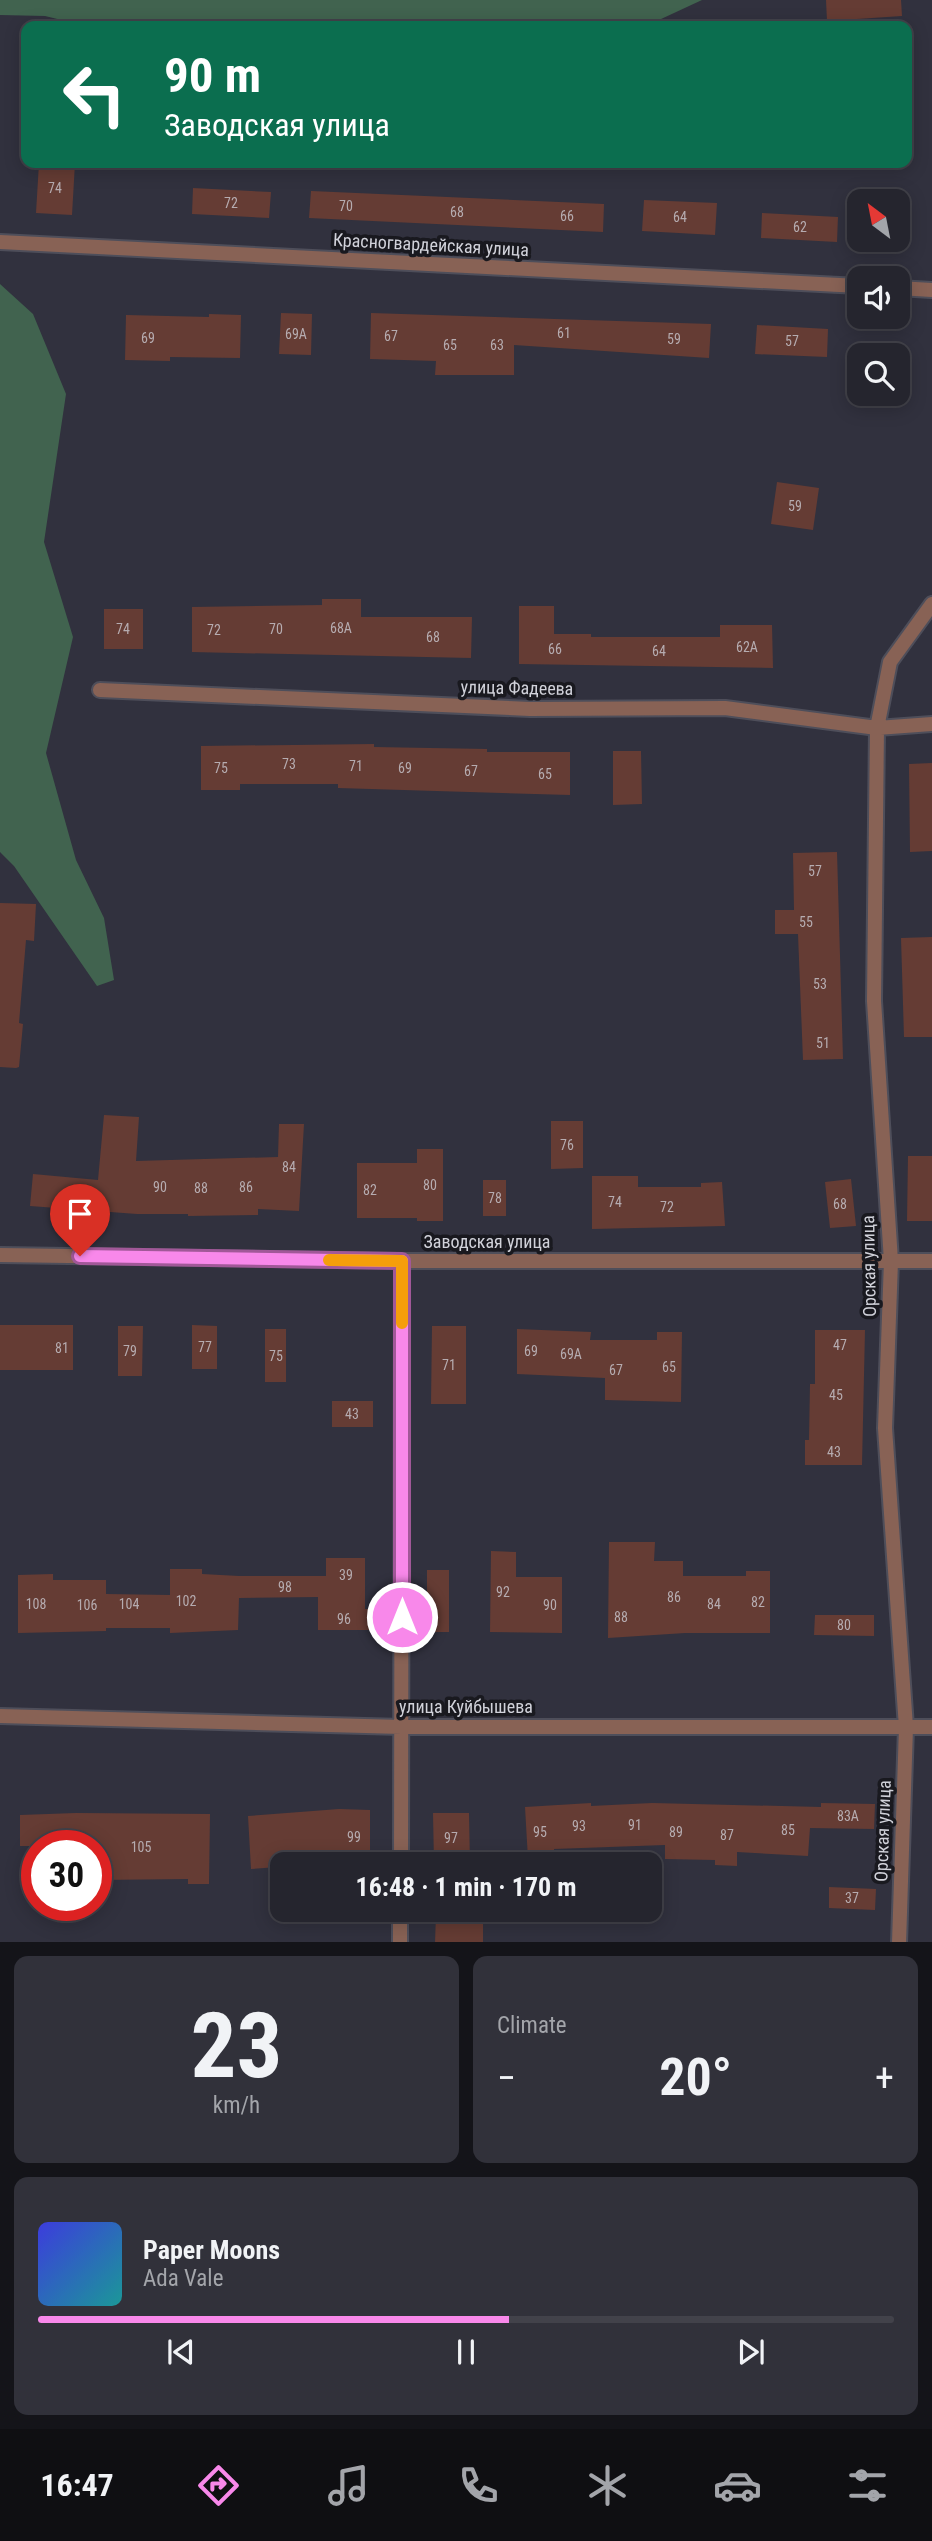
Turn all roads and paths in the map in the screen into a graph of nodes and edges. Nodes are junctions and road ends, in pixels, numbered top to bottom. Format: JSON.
{"nodes":[{"id":1,"x":0,"y":242,"type":"edge"},
{"id":2,"x":847,"y":285,"type":"edge"},
{"id":3,"x":910,"y":289,"type":"edge"},
{"id":4,"x":932,"y":290,"type":"edge"},
{"id":5,"x":932,"y":604,"type":"edge"},
{"id":6,"x":100,"y":690,"type":"dead end"},
{"id":7,"x":932,"y":724,"type":"edge"},
{"id":8,"x":877,"y":728,"type":"junction"},
{"id":9,"x":0,"y":1255,"type":"edge"},
{"id":10,"x":402,"y":1261,"type":"junction"},
{"id":11,"x":932,"y":1261,"type":"edge"},
{"id":12,"x":891,"y":1262,"type":"junction"},
{"id":13,"x":0,"y":1716,"type":"edge"},
{"id":14,"x":402,"y":1727,"type":"junction"},
{"id":15,"x":905,"y":1727,"type":"junction"},
{"id":16,"x":932,"y":1727,"type":"edge"},
{"id":17,"x":401,"y":1852,"type":"edge"},
{"id":18,"x":401,"y":1922,"type":"edge"},
{"id":19,"x":400,"y":1942,"type":"edge"},
{"id":20,"x":899,"y":1942,"type":"edge"}],
"edges":[{"from":1,"to":2,"type":"street","name":"Красногвардейская улица"},
{"from":3,"to":4,"type":"street"},
{"from":5,"to":8,"type":"street","name":"Орская улица"},
{"from":6,"to":8,"type":"street","name":"улица Фадеева"},
{"from":7,"to":8,"type":"street","name":"улица Фадеева"},
{"from":8,"to":12,"type":"street","name":"Орская улица"},
{"from":9,"to":10,"type":"street","name":"Заводская улица"},
{"from":10,"to":12,"type":"street","name":"Заводская улица"},
{"from":10,"to":14,"type":"street"},
{"from":11,"to":12,"type":"street","name":"Заводская улица"},
{"from":12,"to":15,"type":"street","name":"Орская улица"},
{"from":13,"to":14,"type":"street","name":"улица Куйбышева"},
{"from":14,"to":15,"type":"street","name":"улица Куйбышева"},
{"from":14,"to":17,"type":"street"},
{"from":15,"to":16,"type":"street","name":"улица Куйбышева"},
{"from":15,"to":20,"type":"street","name":"Орская улица"},
{"from":18,"to":19,"type":"street"}]}
